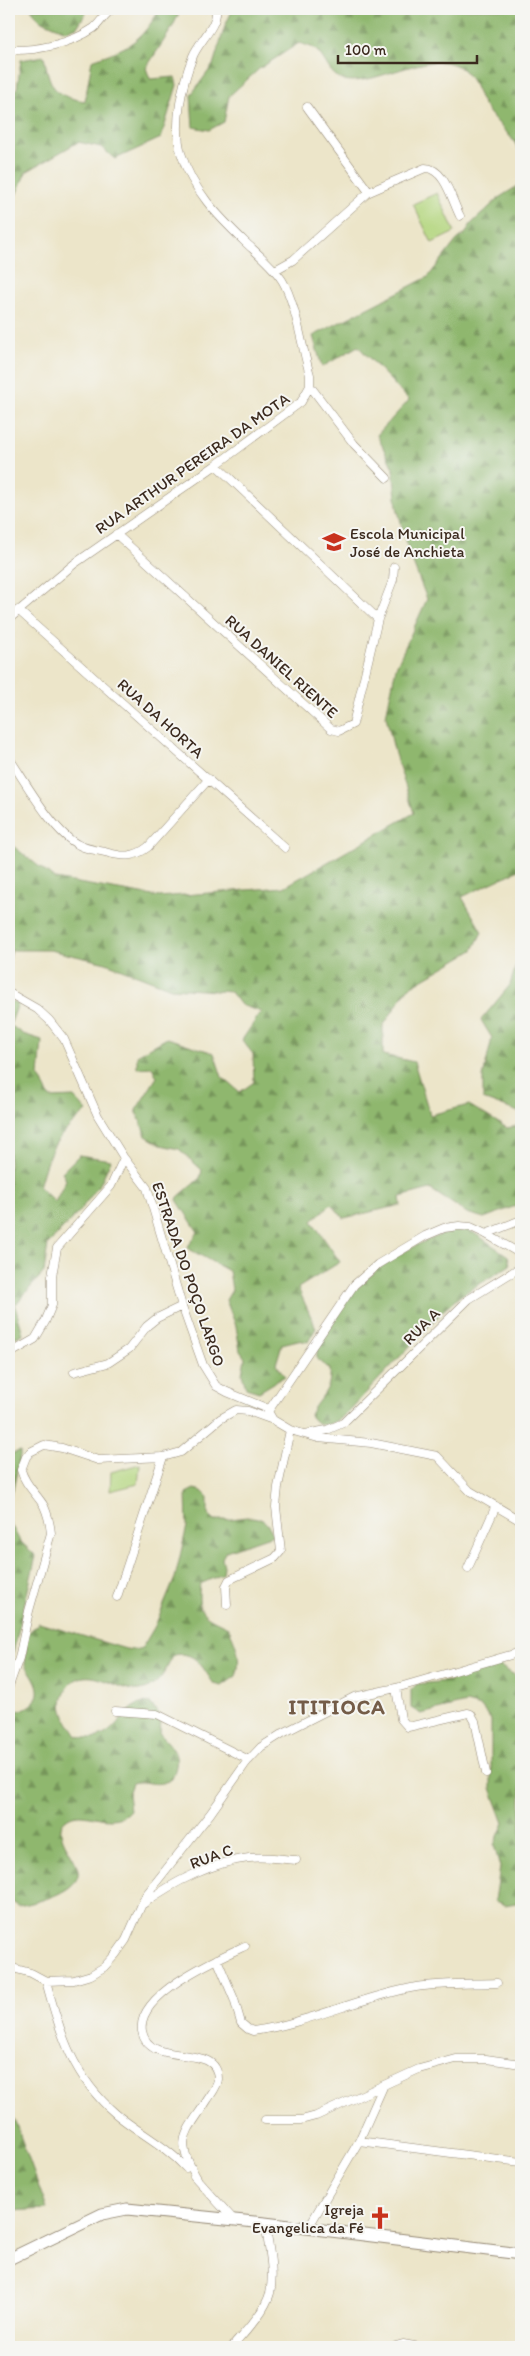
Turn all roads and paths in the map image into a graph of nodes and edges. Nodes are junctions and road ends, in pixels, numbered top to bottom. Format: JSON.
{"nodes":[{"id":1,"x":113,"y":9,"type":"edge"},
{"id":2,"x":216,"y":9,"type":"edge"},
{"id":3,"x":9,"y":50,"type":"edge"},
{"id":4,"x":307,"y":107,"type":"dead end"},
{"id":5,"x":370,"y":192,"type":"junction"},
{"id":6,"x":460,"y":216,"type":"dead end"},
{"id":7,"x":275,"y":270,"type":"junction"},
{"id":8,"x":310,"y":386,"type":"junction"},
{"id":9,"x":216,"y":465,"type":"junction"},
{"id":10,"x":387,"y":478,"type":"dead end"},
{"id":11,"x":116,"y":534,"type":"junction"},
{"id":12,"x":394,"y":568,"type":"dead end"},
{"id":13,"x":18,"y":610,"type":"junction"},
{"id":14,"x":9,"y":619,"type":"edge"},
{"id":15,"x":378,"y":619,"type":"junction"},
{"id":16,"x":9,"y":758,"type":"edge"},
{"id":17,"x":209,"y":779,"type":"junction"},
{"id":18,"x":285,"y":848,"type":"dead end"},
{"id":19,"x":9,"y":993,"type":"edge"},
{"id":20,"x":124,"y":1158,"type":"junction"},
{"id":21,"x":521,"y":1220,"type":"edge"},
{"id":22,"x":486,"y":1234,"type":"junction"},
{"id":23,"x":521,"y":1254,"type":"edge"},
{"id":24,"x":521,"y":1267,"type":"edge"},
{"id":25,"x":182,"y":1306,"type":"junction"},
{"id":26,"x":9,"y":1354,"type":"edge"},
{"id":27,"x":74,"y":1372,"type":"dead end"},
{"id":28,"x":269,"y":1410,"type":"junction"},
{"id":29,"x":273,"y":1420,"type":"junction"},
{"id":30,"x":290,"y":1430,"type":"junction"},
{"id":31,"x":303,"y":1434,"type":"junction"},
{"id":32,"x":163,"y":1457,"type":"junction"},
{"id":33,"x":496,"y":1506,"type":"junction"},
{"id":34,"x":521,"y":1521,"type":"edge"},
{"id":35,"x":468,"y":1568,"type":"dead end"},
{"id":36,"x":117,"y":1597,"type":"dead end"},
{"id":37,"x":227,"y":1605,"type":"dead end"},
{"id":38,"x":521,"y":1652,"type":"edge"},
{"id":39,"x":9,"y":1686,"type":"edge"},
{"id":40,"x":396,"y":1688,"type":"junction"},
{"id":41,"x":115,"y":1711,"type":"dead end"},
{"id":42,"x":249,"y":1760,"type":"junction"},
{"id":43,"x":486,"y":1773,"type":"dead end"},
{"id":44,"x":296,"y":1860,"type":"dead end"},
{"id":45,"x":142,"y":1905,"type":"junction"},
{"id":46,"x":246,"y":1946,"type":"dead end"},
{"id":47,"x":217,"y":1959,"type":"junction"},
{"id":48,"x":9,"y":1967,"type":"edge"},
{"id":49,"x":46,"y":1981,"type":"junction"},
{"id":50,"x":497,"y":1983,"type":"dead end"},
{"id":51,"x":521,"y":2064,"type":"edge"},
{"id":52,"x":383,"y":2087,"type":"junction"},
{"id":53,"x":265,"y":2120,"type":"dead end"},
{"id":54,"x":359,"y":2141,"type":"junction"},
{"id":55,"x":521,"y":2162,"type":"edge"},
{"id":56,"x":198,"y":2180,"type":"junction"},
{"id":57,"x":233,"y":2219,"type":"junction"},
{"id":58,"x":265,"y":2223,"type":"junction"},
{"id":59,"x":308,"y":2228,"type":"junction"},
{"id":60,"x":521,"y":2254,"type":"edge"},
{"id":61,"x":9,"y":2259,"type":"edge"},
{"id":62,"x":232,"y":2347,"type":"edge"},
{"id":63,"x":392,"y":2347,"type":"edge"},
{"id":64,"x":420,"y":2347,"type":"edge"}],
"edges":[{"from":1,"to":3,"type":"street"},
{"from":2,"to":7,"type":"street"},
{"from":4,"to":5,"type":"street"},
{"from":5,"to":6,"type":"street"},
{"from":5,"to":7,"type":"street"},
{"from":7,"to":8,"type":"street"},
{"from":8,"to":9,"type":"street","name":"RUA ARTHUR PEREIRA DA MOTA"},
{"from":8,"to":10,"type":"street"},
{"from":9,"to":11,"type":"street","name":"RUA ARTHUR PEREIRA DA MOTA"},
{"from":9,"to":15,"type":"street"},
{"from":11,"to":13,"type":"street","name":"RUA ARTHUR PEREIRA DA MOTA"},
{"from":11,"to":15,"type":"street","name":"RUA DANIEL RIENTE"},
{"from":12,"to":15,"type":"street","name":"RUA DANIEL RIENTE"},
{"from":13,"to":14,"type":"street","name":"RUA ARTHUR PEREIRA DA MOTA"},
{"from":13,"to":17,"type":"street","name":"RUA DA HORTA"},
{"from":16,"to":17,"type":"street"},
{"from":17,"to":18,"type":"street","name":"RUA DA HORTA"},
{"from":19,"to":20,"type":"street","name":"ESTRADA DO POÇO LARGO"},
{"from":20,"to":25,"type":"street","name":"ESTRADA DO POÇO LARGO"},
{"from":20,"to":26,"type":"street"},
{"from":21,"to":22,"type":"street"},
{"from":22,"to":23,"type":"street"},
{"from":22,"to":28,"type":"street"},
{"from":24,"to":31,"type":"street","name":"RUA A"},
{"from":25,"to":27,"type":"street"},
{"from":25,"to":28,"type":"street","name":"ESTRADA DO POÇO LARGO"},
{"from":28,"to":29,"type":"street"},
{"from":29,"to":30,"type":"street"},
{"from":29,"to":32,"type":"street"},
{"from":30,"to":31,"type":"street"},
{"from":30,"to":37,"type":"street"},
{"from":31,"to":33,"type":"street"},
{"from":32,"to":36,"type":"street"},
{"from":32,"to":39,"type":"street"},
{"from":33,"to":34,"type":"street"},
{"from":33,"to":35,"type":"street"},
{"from":38,"to":40,"type":"street"},
{"from":40,"to":42,"type":"street"},
{"from":40,"to":43,"type":"street"},
{"from":41,"to":42,"type":"street"},
{"from":42,"to":45,"type":"street"},
{"from":44,"to":45,"type":"street","name":"RUA C"},
{"from":45,"to":49,"type":"street"},
{"from":46,"to":47,"type":"street"},
{"from":47,"to":50,"type":"street"},
{"from":47,"to":56,"type":"street"},
{"from":48,"to":49,"type":"street"},
{"from":49,"to":56,"type":"street"},
{"from":51,"to":52,"type":"street"},
{"from":52,"to":53,"type":"street"},
{"from":52,"to":54,"type":"street"},
{"from":54,"to":55,"type":"street"},
{"from":54,"to":59,"type":"street"},
{"from":56,"to":57,"type":"street"},
{"from":57,"to":58,"type":"main road"},
{"from":57,"to":61,"type":"main road"},
{"from":58,"to":59,"type":"main road"},
{"from":58,"to":62,"type":"street"},
{"from":59,"to":60,"type":"main road"},
{"from":63,"to":64,"type":"street"}]}
